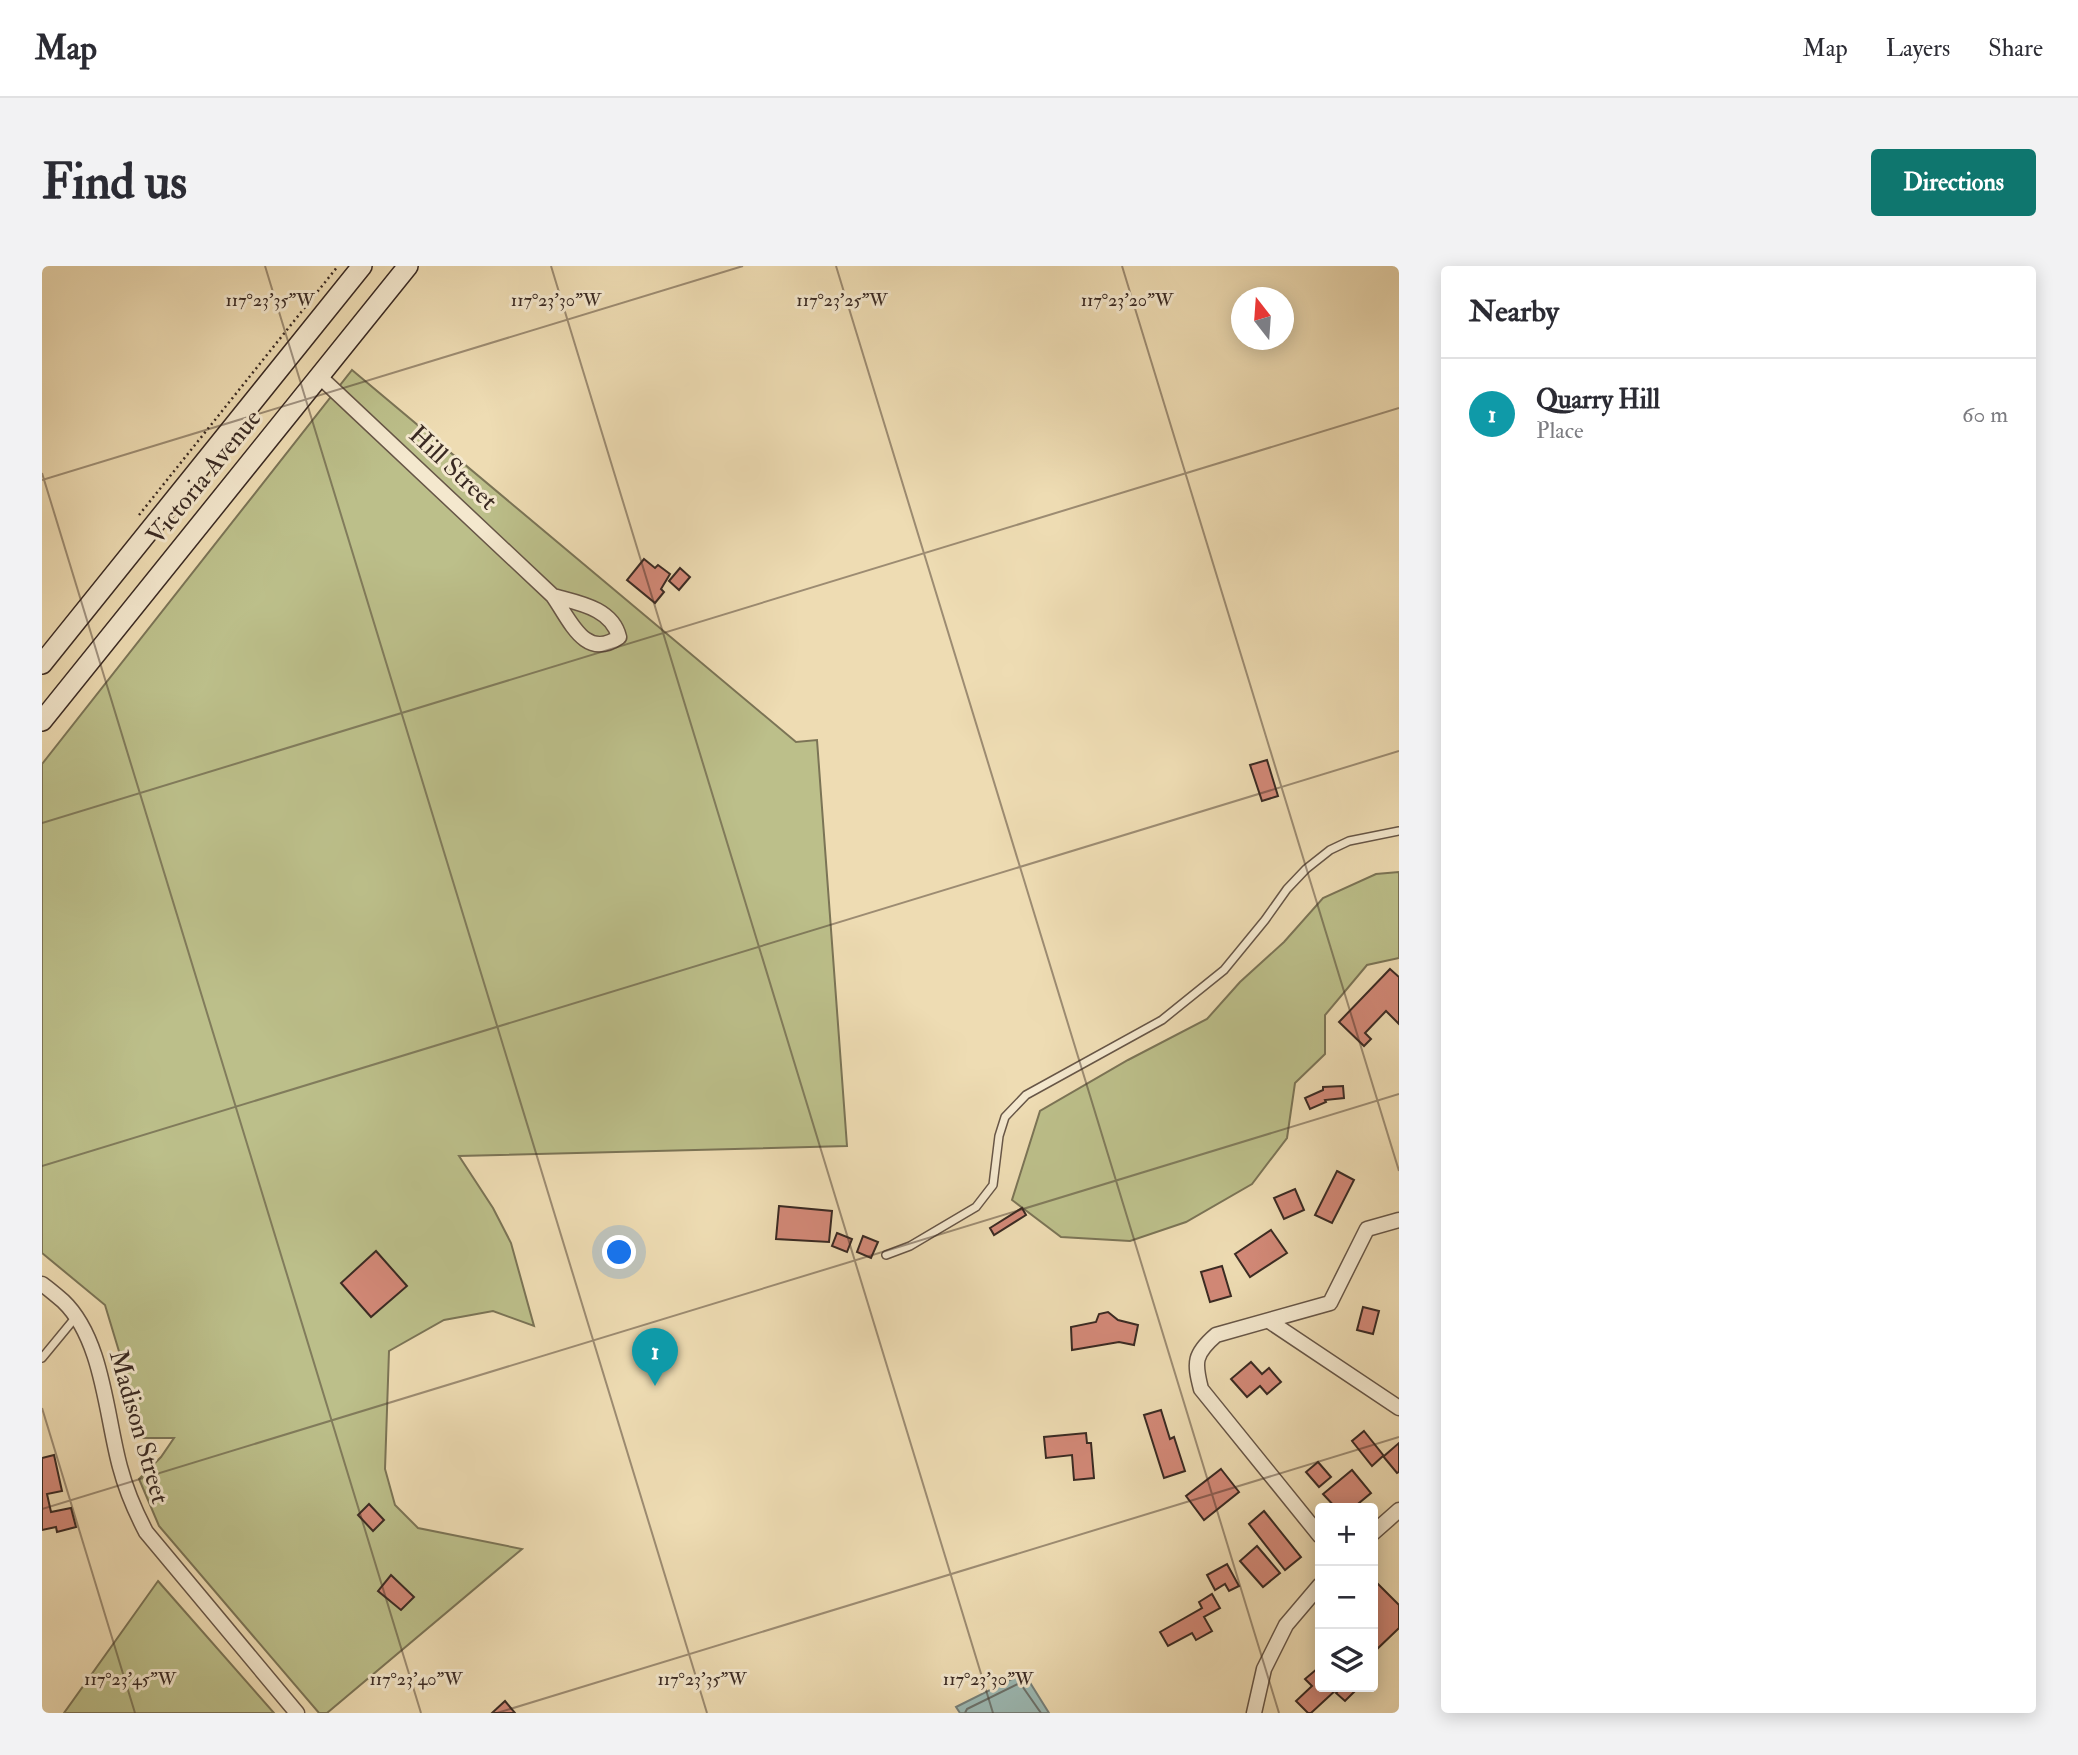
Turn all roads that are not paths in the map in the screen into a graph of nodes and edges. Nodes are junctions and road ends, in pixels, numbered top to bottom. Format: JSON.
{"nodes":[{"id":1,"x":362,"y":266,"type":"edge"},
{"id":2,"x":408,"y":266,"type":"edge"},
{"id":3,"x":319,"y":376,"type":"junction"},
{"id":4,"x":553,"y":596,"type":"dead end"},
{"id":5,"x":42,"y":664,"type":"edge"},
{"id":6,"x":42,"y":721,"type":"edge"},
{"id":7,"x":1399,"y":831,"type":"edge"},
{"id":8,"x":1399,"y":1220,"type":"edge"},
{"id":9,"x":887,"y":1255,"type":"dead end"},
{"id":10,"x":42,"y":1284,"type":"edge"},
{"id":11,"x":75,"y":1318,"type":"junction"},
{"id":12,"x":1269,"y":1321,"type":"junction"},
{"id":13,"x":42,"y":1358,"type":"edge"},
{"id":14,"x":1399,"y":1408,"type":"edge"},
{"id":15,"x":1399,"y":1510,"type":"edge"},
{"id":16,"x":1378,"y":1529,"type":"edge"},
{"id":17,"x":1315,"y":1530,"type":"edge"},
{"id":18,"x":1315,"y":1590,"type":"edge"},
{"id":19,"x":297,"y":1713,"type":"edge"},
{"id":20,"x":1254,"y":1713,"type":"edge"}],
"edges":[{"from":1,"to":5,"type":"main road","name":"Victoria Avenue"},
{"from":2,"to":3,"type":"main road","name":"Victoria Avenue"},
{"from":3,"to":4,"type":"street","name":"Hill Street"},
{"from":3,"to":6,"type":"main road","name":"Victoria Avenue"},
{"from":7,"to":9,"type":"lane"},
{"from":8,"to":12,"type":"street"},
{"from":10,"to":11,"type":"street","name":"Madison Street"},
{"from":11,"to":13,"type":"lane"},
{"from":11,"to":19,"type":"street","name":"Madison Street"},
{"from":12,"to":14,"type":"street"},
{"from":12,"to":17,"type":"street"},
{"from":15,"to":16,"type":"street"},
{"from":18,"to":20,"type":"street"}]}
